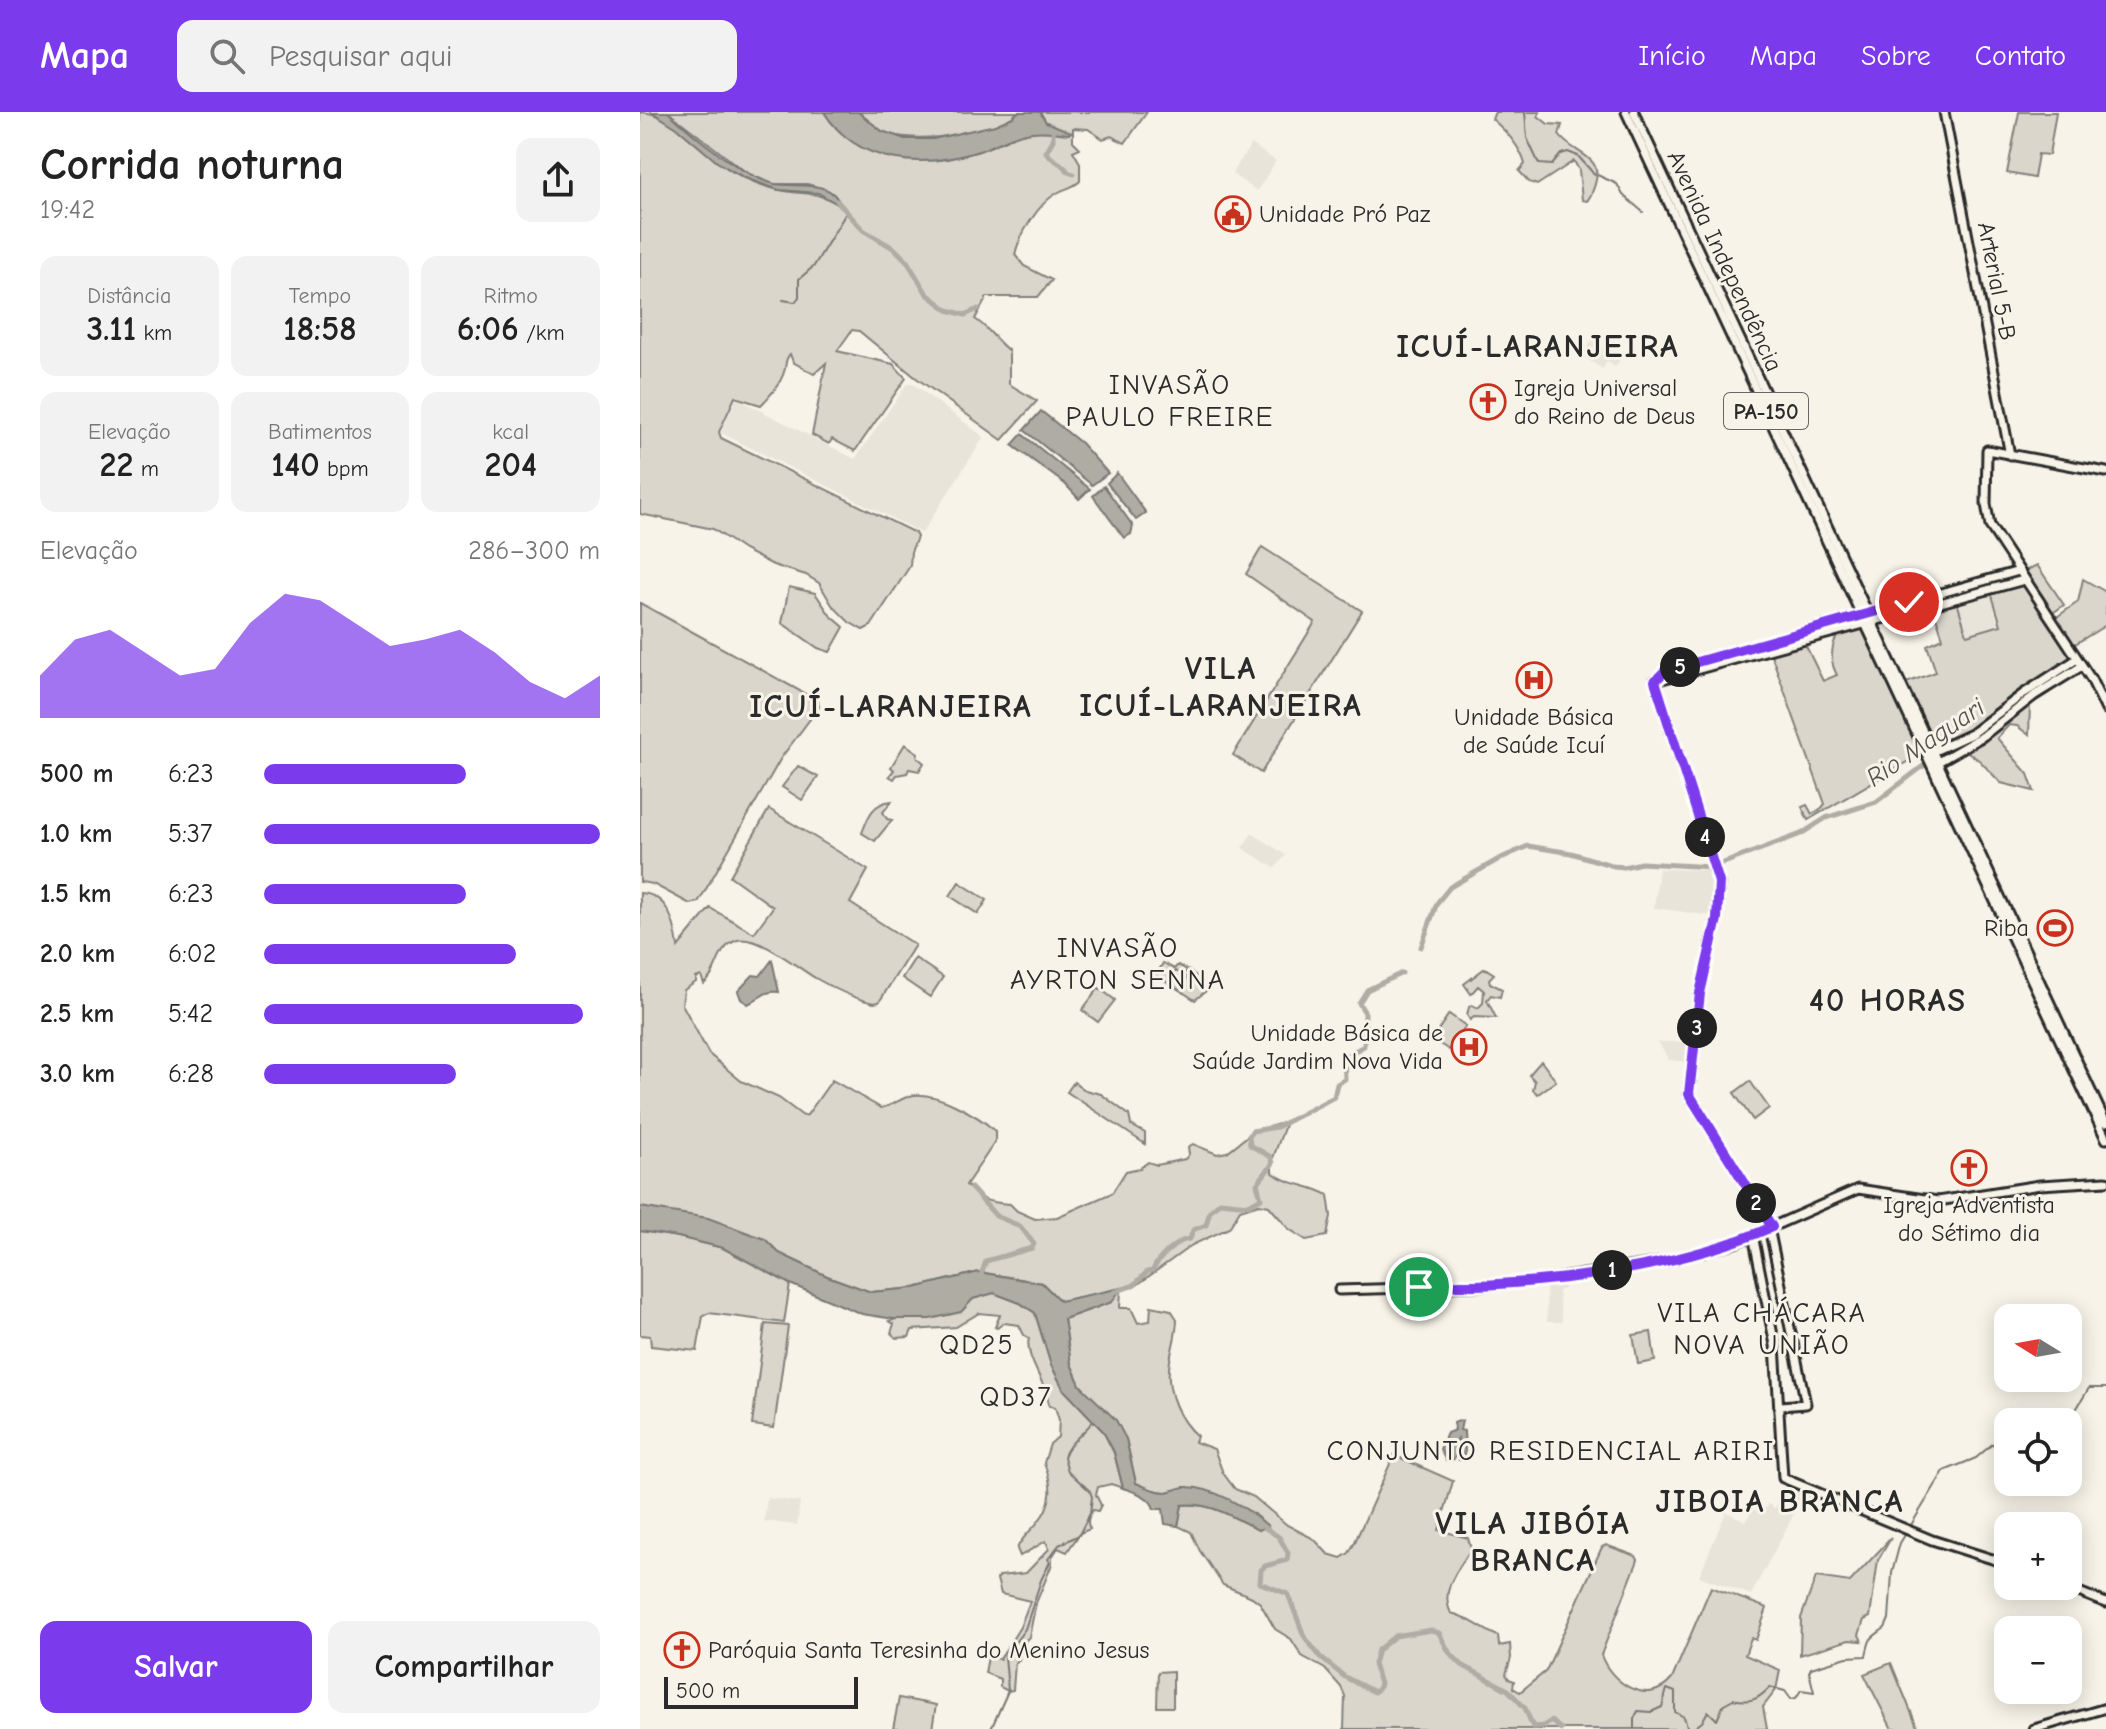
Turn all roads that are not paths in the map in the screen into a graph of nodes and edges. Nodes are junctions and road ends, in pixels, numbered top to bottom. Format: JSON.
{"nodes":[{"id":1,"x":1626,"y":112,"type":"edge"},
{"id":2,"x":1944,"y":112,"type":"edge"},
{"id":3,"x":1633,"y":117,"type":"edge"},
{"id":4,"x":2010,"y":455,"type":"junction"},
{"id":5,"x":2106,"y":474,"type":"edge"},
{"id":6,"x":2019,"y":571,"type":"junction"},
{"id":7,"x":2024,"y":580,"type":"junction"},
{"id":8,"x":1966,"y":586,"type":"junction"},
{"id":9,"x":1961,"y":598,"type":"junction"},
{"id":10,"x":1882,"y":610,"type":"junction"},
{"id":11,"x":1865,"y":614,"type":"junction"},
{"id":12,"x":1885,"y":619,"type":"junction"},
{"id":13,"x":1870,"y":624,"type":"junction"},
{"id":14,"x":2081,"y":664,"type":"junction"},
{"id":15,"x":1893,"y":674,"type":"junction"},
{"id":16,"x":1660,"y":678,"type":"junction"},
{"id":17,"x":2106,"y":710,"type":"edge"},
{"id":18,"x":1934,"y":751,"type":"junction"},
{"id":19,"x":1934,"y":762,"type":"junction"},
{"id":20,"x":2043,"y":995,"type":"junction"},
{"id":21,"x":2106,"y":1123,"type":"edge"},
{"id":22,"x":2106,"y":1139,"type":"edge"},
{"id":23,"x":2106,"y":1181,"type":"edge"},
{"id":24,"x":1770,"y":1228,"type":"junction"},
{"id":25,"x":1753,"y":1235,"type":"junction"},
{"id":26,"x":1339,"y":1290,"type":"dead end"},
{"id":27,"x":1780,"y":1406,"type":"junction"},
{"id":28,"x":1994,"y":1560,"type":"edge"},
{"id":29,"x":2082,"y":1593,"type":"edge"},
{"id":30,"x":2106,"y":1603,"type":"edge"},
{"id":31,"x":2106,"y":1710,"type":"edge"},
{"id":32,"x":2034,"y":1729,"type":"edge"},
{"id":33,"x":2047,"y":1729,"type":"edge"}],
"edges":[{"from":1,"to":3,"type":"main road","name":"Avenida Independência","number":"PA-150"},
{"from":2,"to":4,"type":"main road","name":"Arterial 5-B"},
{"from":3,"to":11,"type":"main road","name":"Avenida Independência","number":"PA-150"},
{"from":4,"to":5,"type":"main road"},
{"from":4,"to":6,"type":"main road"},
{"from":6,"to":7,"type":"main road"},
{"from":6,"to":8,"type":"main road"},
{"from":7,"to":9,"type":"main road"},
{"from":7,"to":14,"type":"main road"},
{"from":8,"to":9,"type":"main road"},
{"from":8,"to":10,"type":"main road"},
{"from":9,"to":12,"type":"main road"},
{"from":10,"to":11,"type":"main road"},
{"from":10,"to":12,"type":"main road"},
{"from":11,"to":13,"type":"main road","name":"Avenida Independência","number":"PA-150"},
{"from":11,"to":16,"type":"main road"},
{"from":12,"to":13,"type":"main road"},
{"from":13,"to":15,"type":"main road","name":"Avenida Independência","number":"PA-150"},
{"from":13,"to":16,"type":"main road"},
{"from":14,"to":17,"type":"main road"},
{"from":14,"to":18,"type":"main road"},
{"from":14,"to":19,"type":"main road"},
{"from":15,"to":18,"type":"main road","name":"Avenida Independência","number":"PA-150"},
{"from":15,"to":19,"type":"main road","name":"Avenida Independência","number":"PA-150"},
{"from":16,"to":24,"type":"main road"},
{"from":18,"to":19,"type":"main road","name":"Avenida Independência","number":"PA-150"},
{"from":19,"to":20,"type":"main road","name":"Avenida Independência","number":"PA-150"},
{"from":20,"to":21,"type":"main road","name":"Avenida Independência","number":"PA-150"},
{"from":20,"to":22,"type":"main road","name":"Avenida Independência","number":"PA-150"},
{"from":23,"to":24,"type":"main road"},
{"from":24,"to":25,"type":"main road"},
{"from":24,"to":27,"type":"main road"},
{"from":25,"to":26,"type":"main road"},
{"from":25,"to":27,"type":"main road"},
{"from":27,"to":28,"type":"main road"},
{"from":29,"to":30,"type":"main road"},
{"from":31,"to":32,"type":"main road"},
{"from":31,"to":33,"type":"main road"}]}
